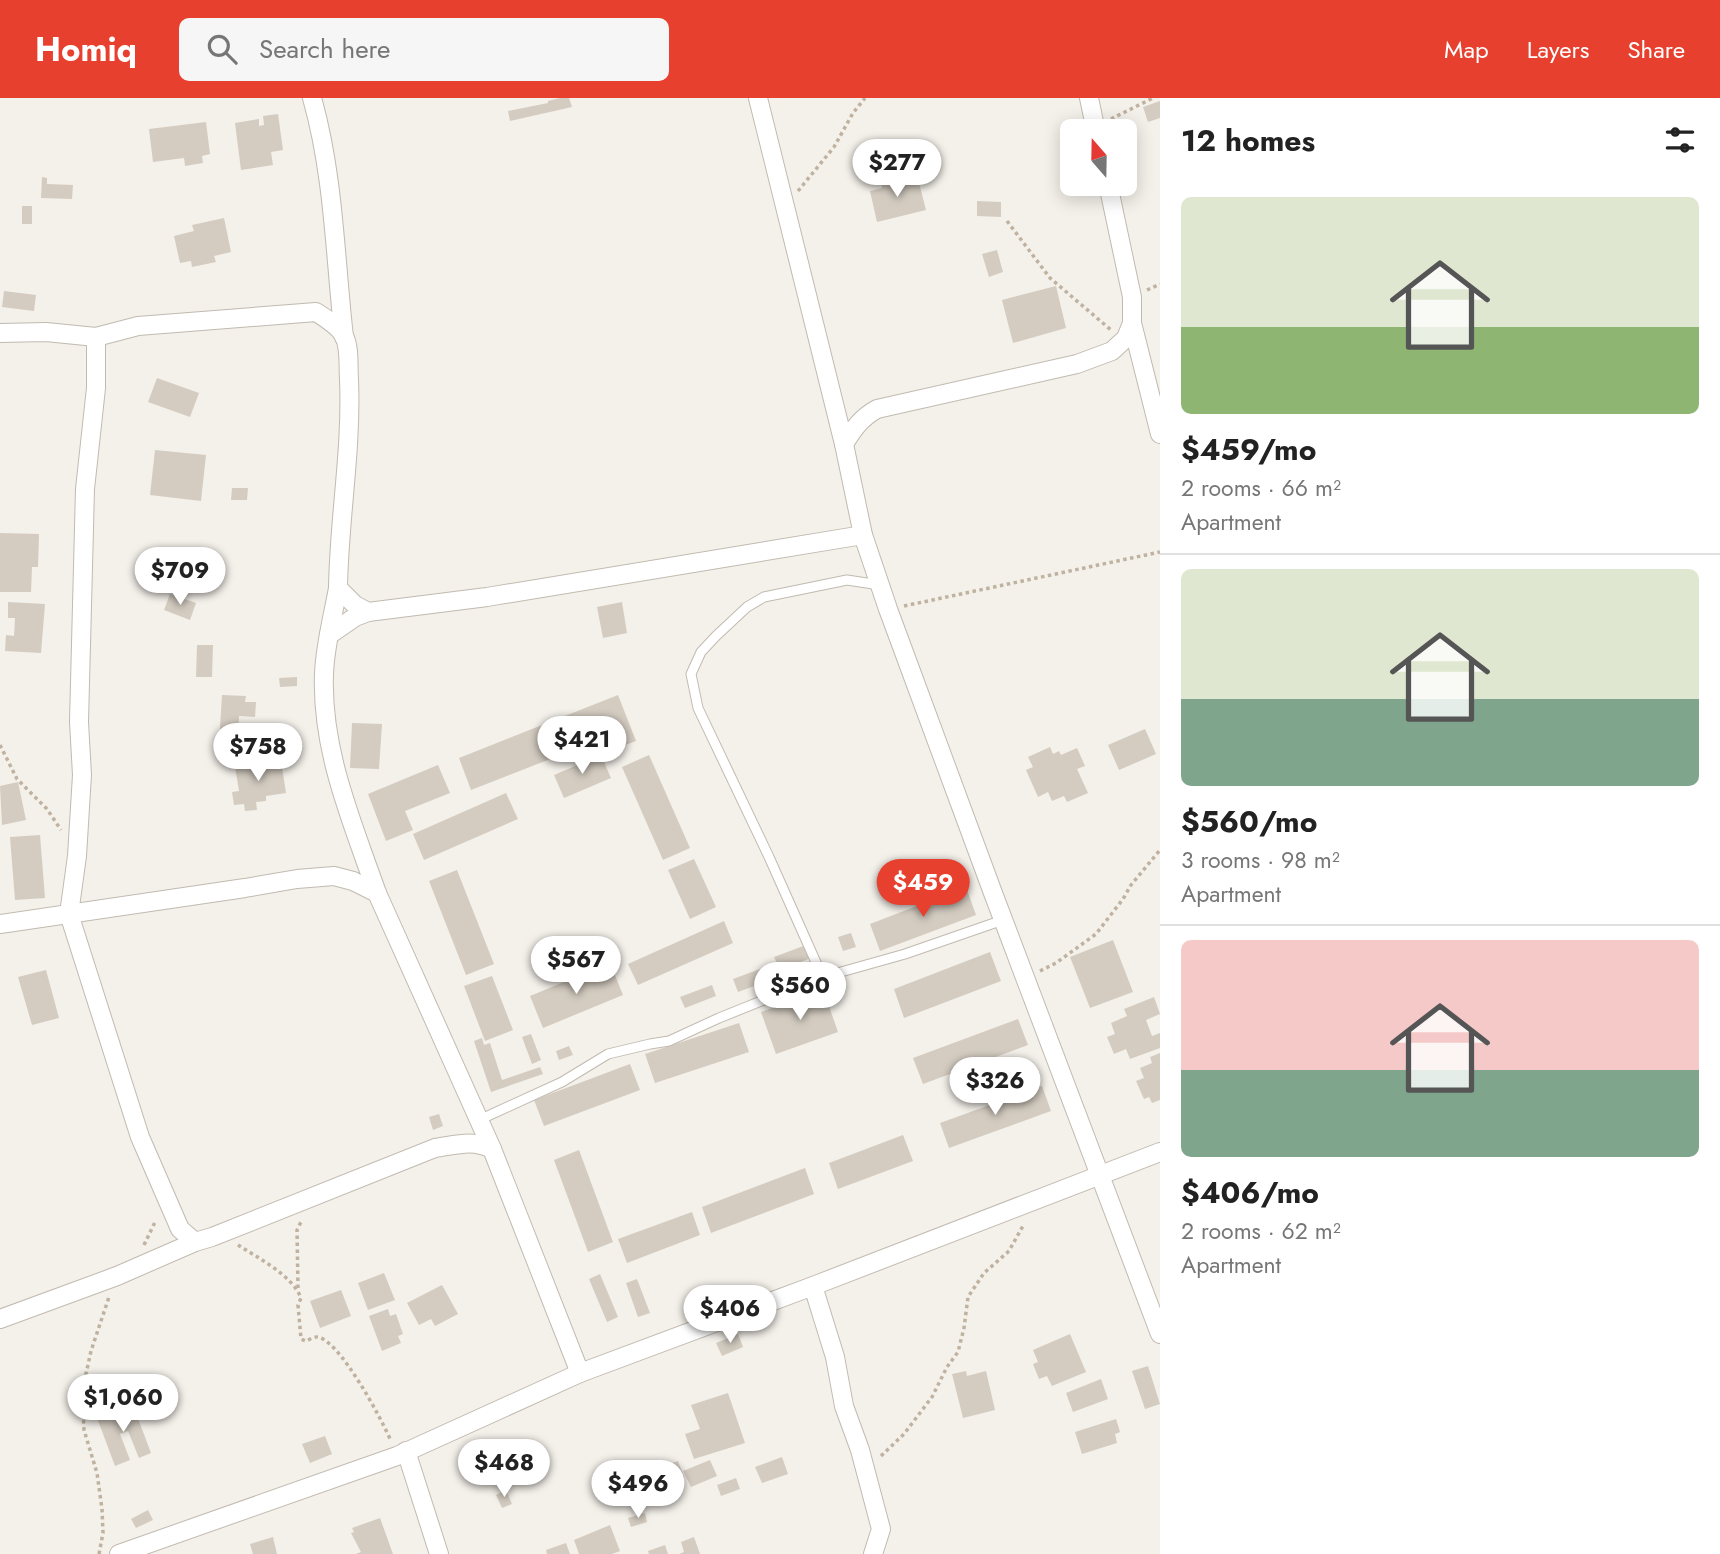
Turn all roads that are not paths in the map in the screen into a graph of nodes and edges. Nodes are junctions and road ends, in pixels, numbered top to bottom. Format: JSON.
{"nodes":[{"id":1,"x":312,"y":98,"type":"edge"},
{"id":2,"x":758,"y":98,"type":"edge"},
{"id":3,"x":1089,"y":98,"type":"edge"},
{"id":4,"x":1094,"y":119,"type":"edge"},
{"id":5,"x":1111,"y":196,"type":"edge"},
{"id":6,"x":339,"y":293,"type":"junction"},
{"id":7,"x":316,"y":312,"type":"junction"},
{"id":8,"x":1132,"y":323,"type":"junction"},
{"id":9,"x":0,"y":333,"type":"edge"},
{"id":10,"x":96,"y":337,"type":"junction"},
{"id":11,"x":344,"y":337,"type":"junction"},
{"id":12,"x":1160,"y":434,"type":"edge"},
{"id":13,"x":844,"y":444,"type":"junction"},
{"id":14,"x":863,"y":535,"type":"junction"},
{"id":15,"x":880,"y":585,"type":"junction"},
{"id":16,"x":338,"y":588,"type":"junction"},
{"id":17,"x":368,"y":612,"type":"junction"},
{"id":18,"x":329,"y":635,"type":"junction"},
{"id":19,"x":377,"y":893,"type":"junction"},
{"id":20,"x":69,"y":914,"type":"junction"},
{"id":21,"x":1003,"y":920,"type":"junction"},
{"id":22,"x":0,"y":924,"type":"edge"},
{"id":23,"x":823,"y":978,"type":"junction"},
{"id":24,"x":479,"y":1120,"type":"junction"},
{"id":25,"x":492,"y":1149,"type":"junction"},
{"id":26,"x":1160,"y":1152,"type":"edge"},
{"id":27,"x":1100,"y":1173,"type":"junction"},
{"id":28,"x":180,"y":1229,"type":"junction"},
{"id":29,"x":204,"y":1239,"type":"junction"},
{"id":30,"x":172,"y":1251,"type":"junction"},
{"id":31,"x":813,"y":1286,"type":"junction"},
{"id":32,"x":0,"y":1318,"type":"edge"},
{"id":33,"x":1160,"y":1334,"type":"edge"},
{"id":34,"x":580,"y":1373,"type":"junction"},
{"id":35,"x":401,"y":1454,"type":"junction"},
{"id":36,"x":120,"y":1554,"type":"edge"},
{"id":37,"x":439,"y":1554,"type":"edge"},
{"id":38,"x":873,"y":1554,"type":"edge"}],
"edges":[{"from":1,"to":6,"type":"street"},
{"from":2,"to":13,"type":"street"},
{"from":3,"to":4,"type":"street"},
{"from":5,"to":8,"type":"street"},
{"from":6,"to":7,"type":"street"},
{"from":6,"to":11,"type":"street"},
{"from":7,"to":10,"type":"street"},
{"from":7,"to":11,"type":"street"},
{"from":8,"to":12,"type":"street"},
{"from":8,"to":13,"type":"street"},
{"from":9,"to":10,"type":"street"},
{"from":10,"to":20,"type":"street"},
{"from":11,"to":16,"type":"street"},
{"from":13,"to":14,"type":"street"},
{"from":14,"to":15,"type":"street"},
{"from":14,"to":17,"type":"street"},
{"from":15,"to":21,"type":"street"},
{"from":15,"to":23,"type":"lane"},
{"from":16,"to":17,"type":"street"},
{"from":16,"to":18,"type":"street"},
{"from":17,"to":18,"type":"street"},
{"from":18,"to":19,"type":"street"},
{"from":19,"to":20,"type":"street"},
{"from":19,"to":24,"type":"street"},
{"from":20,"to":22,"type":"street"},
{"from":20,"to":28,"type":"street"},
{"from":21,"to":23,"type":"lane"},
{"from":21,"to":27,"type":"street"},
{"from":23,"to":24,"type":"lane"},
{"from":24,"to":25,"type":"street"},
{"from":25,"to":29,"type":"street"},
{"from":25,"to":34,"type":"street"},
{"from":26,"to":27,"type":"street"},
{"from":27,"to":31,"type":"street"},
{"from":27,"to":33,"type":"street"},
{"from":28,"to":29,"type":"street"},
{"from":28,"to":30,"type":"street"},
{"from":29,"to":30,"type":"street"},
{"from":30,"to":32,"type":"street"},
{"from":31,"to":34,"type":"street"},
{"from":31,"to":38,"type":"street"},
{"from":34,"to":35,"type":"street"},
{"from":35,"to":36,"type":"street"},
{"from":35,"to":37,"type":"street"}]}
